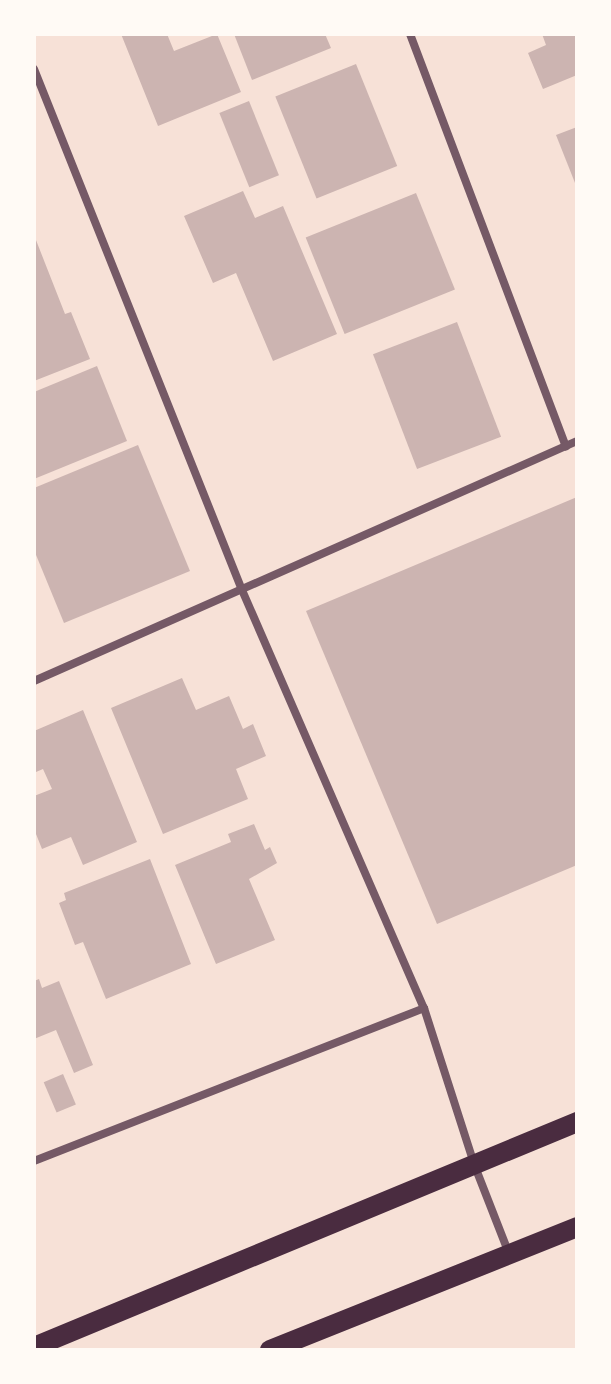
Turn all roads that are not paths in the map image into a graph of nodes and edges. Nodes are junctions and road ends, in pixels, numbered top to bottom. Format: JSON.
{"nodes":[{"id":1,"x":410,"y":34,"type":"edge"},
{"id":2,"x":34,"y":69,"type":"edge"},
{"id":3,"x":577,"y":441,"type":"edge"},
{"id":4,"x":566,"y":446,"type":"junction"},
{"id":5,"x":242,"y":590,"type":"junction"},
{"id":6,"x":34,"y":681,"type":"edge"},
{"id":7,"x":424,"y":1008,"type":"junction"},
{"id":8,"x":577,"y":1122,"type":"edge"},
{"id":9,"x":34,"y":1161,"type":"edge"},
{"id":10,"x":474,"y":1164,"type":"junction"},
{"id":11,"x":577,"y":1227,"type":"edge"},
{"id":12,"x":509,"y":1255,"type":"junction"},
{"id":13,"x":34,"y":1347,"type":"edge"},
{"id":14,"x":270,"y":1350,"type":"edge"}],
"edges":[{"from":1,"to":4,"type":"street"},
{"from":2,"to":5,"type":"street"},
{"from":3,"to":4,"type":"street"},
{"from":4,"to":5,"type":"street"},
{"from":5,"to":6,"type":"street"},
{"from":5,"to":7,"type":"street"},
{"from":7,"to":9,"type":"street"},
{"from":7,"to":10,"type":"street"},
{"from":8,"to":10,"type":"main road"},
{"from":10,"to":12,"type":"street"},
{"from":10,"to":13,"type":"main road"},
{"from":11,"to":12,"type":"main road"},
{"from":12,"to":14,"type":"main road"}]}
